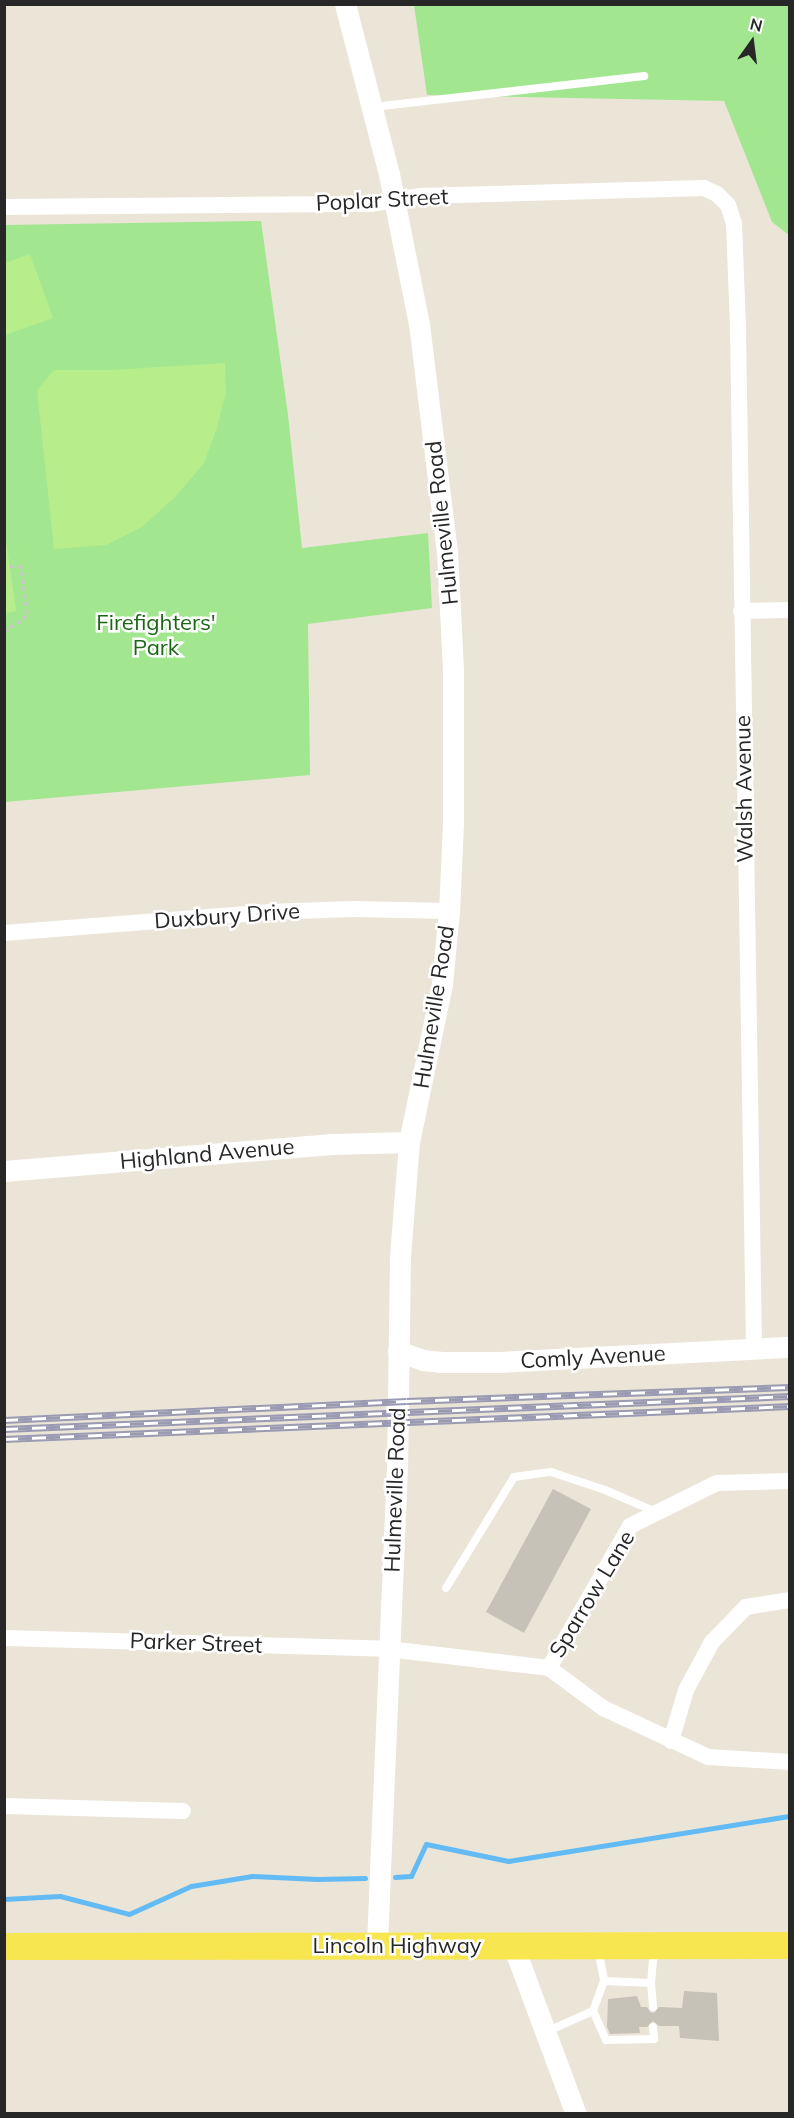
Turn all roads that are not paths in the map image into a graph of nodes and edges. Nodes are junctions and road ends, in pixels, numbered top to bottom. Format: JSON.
{"nodes":[{"id":1,"x":345,"y":4,"type":"edge"},
{"id":2,"x":644,"y":76,"type":"dead end"},
{"id":3,"x":373,"y":107,"type":"junction"},
{"id":4,"x":396,"y":202,"type":"junction"},
{"id":5,"x":4,"y":207,"type":"edge"},
{"id":6,"x":735,"y":229,"type":"joint"},
{"id":7,"x":789,"y":610,"type":"edge"},
{"id":8,"x":741,"y":611,"type":"junction"},
{"id":9,"x":449,"y":911,"type":"junction"},
{"id":10,"x":4,"y":933,"type":"edge"},
{"id":11,"x":409,"y":1142,"type":"junction"},
{"id":12,"x":4,"y":1172,"type":"edge"},
{"id":13,"x":789,"y":1347,"type":"edge"},
{"id":14,"x":754,"y":1349,"type":"junction"},
{"id":15,"x":398,"y":1351,"type":"junction"},
{"id":16,"x":789,"y":1481,"type":"edge"},
{"id":17,"x":657,"y":1513,"type":"junction"},
{"id":18,"x":446,"y":1588,"type":"dead end"},
{"id":19,"x":789,"y":1600,"type":"edge"},
{"id":20,"x":4,"y":1638,"type":"edge"},
{"id":21,"x":388,"y":1649,"type":"junction"},
{"id":22,"x":549,"y":1668,"type":"junction"},
{"id":23,"x":671,"y":1742,"type":"junction"},
{"id":24,"x":789,"y":1762,"type":"edge"},
{"id":25,"x":4,"y":1806,"type":"edge"},
{"id":26,"x":183,"y":1811,"type":"dead end"},
{"id":27,"x":654,"y":1945,"type":"junction"},
{"id":28,"x":789,"y":1945,"type":"edge"},
{"id":29,"x":4,"y":1946,"type":"edge"},
{"id":30,"x":377,"y":1946,"type":"junction"},
{"id":31,"x":513,"y":1946,"type":"junction"},
{"id":32,"x":597,"y":1946,"type":"junction"},
{"id":33,"x":604,"y":1981,"type":"junction"},
{"id":34,"x":651,"y":1983,"type":"junction"},
{"id":35,"x":652,"y":2007,"type":"dead end"},
{"id":36,"x":593,"y":2011,"type":"junction"},
{"id":37,"x":653,"y":2027,"type":"dead end"},
{"id":38,"x":546,"y":2032,"type":"junction"},
{"id":39,"x":576,"y":2114,"type":"edge"}],
"edges":[{"from":1,"to":3,"type":"street","name":"Hulmeville Road"},
{"from":2,"to":3,"type":"lane"},
{"from":3,"to":4,"type":"street","name":"Hulmeville Road"},
{"from":4,"to":5,"type":"street","name":"Poplar Street"},
{"from":4,"to":6,"type":"street","name":"Poplar Street"},
{"from":4,"to":9,"type":"street","name":"Hulmeville Road"},
{"from":6,"to":8,"type":"street","name":"Walsh Avenue"},
{"from":7,"to":8,"type":"street"},
{"from":8,"to":14,"type":"street","name":"Walsh Avenue"},
{"from":9,"to":10,"type":"street","name":"Duxbury Drive"},
{"from":9,"to":11,"type":"street","name":"Hulmeville Road"},
{"from":11,"to":12,"type":"street","name":"Highland Avenue"},
{"from":11,"to":15,"type":"street","name":"Hulmeville Road"},
{"from":13,"to":14,"type":"street","name":"Comly Avenue"},
{"from":14,"to":15,"type":"street","name":"Comly Avenue"},
{"from":15,"to":21,"type":"street","name":"Hulmeville Road"},
{"from":16,"to":17,"type":"street","name":"Sparrow Lane"},
{"from":17,"to":18,"type":"lane"},
{"from":17,"to":22,"type":"street","name":"Sparrow Lane"},
{"from":19,"to":23,"type":"street"},
{"from":20,"to":21,"type":"street","name":"Parker Street"},
{"from":21,"to":22,"type":"street","name":"Sparrow Lane"},
{"from":21,"to":30,"type":"street","name":"Hulmeville Road"},
{"from":22,"to":23,"type":"street"},
{"from":23,"to":24,"type":"street"},
{"from":25,"to":26,"type":"street"},
{"from":27,"to":28,"type":"main road","name":"Lincoln Highway"},
{"from":27,"to":32,"type":"main road","name":"Lincoln Highway"},
{"from":27,"to":34,"type":"lane"},
{"from":29,"to":30,"type":"main road","name":"Lincoln Highway"},
{"from":30,"to":31,"type":"main road","name":"Lincoln Highway"},
{"from":31,"to":32,"type":"main road","name":"Lincoln Highway"},
{"from":31,"to":38,"type":"street"},
{"from":32,"to":33,"type":"lane"},
{"from":33,"to":34,"type":"lane"},
{"from":33,"to":36,"type":"lane"},
{"from":34,"to":35,"type":"lane"},
{"from":36,"to":37,"type":"lane"},
{"from":36,"to":38,"type":"lane"},
{"from":38,"to":39,"type":"street"}]}
